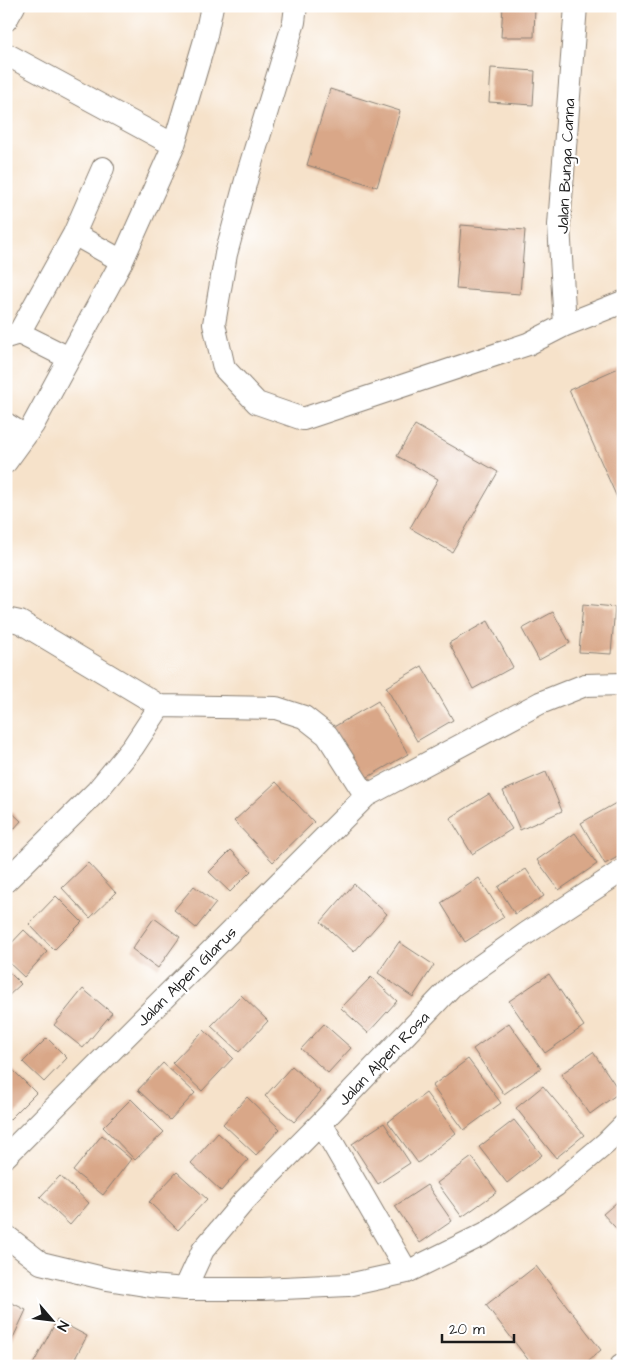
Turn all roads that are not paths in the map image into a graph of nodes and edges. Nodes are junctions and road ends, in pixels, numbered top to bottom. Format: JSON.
{"nodes":[{"id":1,"x":14,"y":6,"type":"edge"},
{"id":2,"x":212,"y":6,"type":"edge"},
{"id":3,"x":296,"y":6,"type":"edge"},
{"id":4,"x":576,"y":6,"type":"edge"},
{"id":5,"x":6,"y":20,"type":"edge"},
{"id":6,"x":10,"y":63,"type":"edge"},
{"id":7,"x":174,"y":145,"type":"junction"},
{"id":8,"x":103,"y":168,"type":"dead end"},
{"id":9,"x":74,"y":234,"type":"junction"},
{"id":10,"x":122,"y":261,"type":"junction"},
{"id":11,"x":623,"y":302,"type":"edge"},
{"id":12,"x":565,"y":325,"type":"junction"},
{"id":13,"x":12,"y":335,"type":"edge"},
{"id":14,"x":69,"y":358,"type":"junction"},
{"id":15,"x":6,"y":424,"type":"edge"},
{"id":16,"x":25,"y":436,"type":"junction"},
{"id":17,"x":6,"y":462,"type":"edge"},
{"id":18,"x":6,"y":619,"type":"edge"},
{"id":19,"x":623,"y":684,"type":"edge"},
{"id":20,"x":160,"y":706,"type":"junction"},
{"id":21,"x":366,"y":796,"type":"junction"},
{"id":22,"x":623,"y":870,"type":"edge"},
{"id":23,"x":6,"y":881,"type":"edge"},
{"id":24,"x":321,"y":1123,"type":"junction"},
{"id":25,"x":623,"y":1126,"type":"edge"},
{"id":26,"x":6,"y":1156,"type":"edge"},
{"id":27,"x":6,"y":1236,"type":"edge"},
{"id":28,"x":407,"y":1272,"type":"junction"},
{"id":29,"x":185,"y":1289,"type":"junction"}],
"edges":[{"from":1,"to":5,"type":"street"},
{"from":2,"to":7,"type":"street"},
{"from":3,"to":12,"type":"street"},
{"from":4,"to":12,"type":"street","name":"Jalan Bunga Canna"},
{"from":6,"to":7,"type":"street"},
{"from":7,"to":10,"type":"street"},
{"from":8,"to":9,"type":"street"},
{"from":9,"to":10,"type":"street"},
{"from":9,"to":13,"type":"street"},
{"from":10,"to":14,"type":"street"},
{"from":11,"to":12,"type":"street"},
{"from":13,"to":14,"type":"street"},
{"from":14,"to":16,"type":"street"},
{"from":15,"to":16,"type":"street"},
{"from":16,"to":17,"type":"street"},
{"from":18,"to":20,"type":"street"},
{"from":19,"to":21,"type":"street","name":"Jalan Alpen Glarus"},
{"from":20,"to":21,"type":"street"},
{"from":20,"to":23,"type":"street"},
{"from":21,"to":26,"type":"street","name":"Jalan Alpen Glarus"},
{"from":22,"to":24,"type":"street","name":"Jalan Alpen Rosa"},
{"from":24,"to":28,"type":"street"},
{"from":24,"to":29,"type":"street","name":"Jalan Alpen Rosa"},
{"from":25,"to":28,"type":"street"},
{"from":27,"to":29,"type":"street"},
{"from":28,"to":29,"type":"street"}]}
